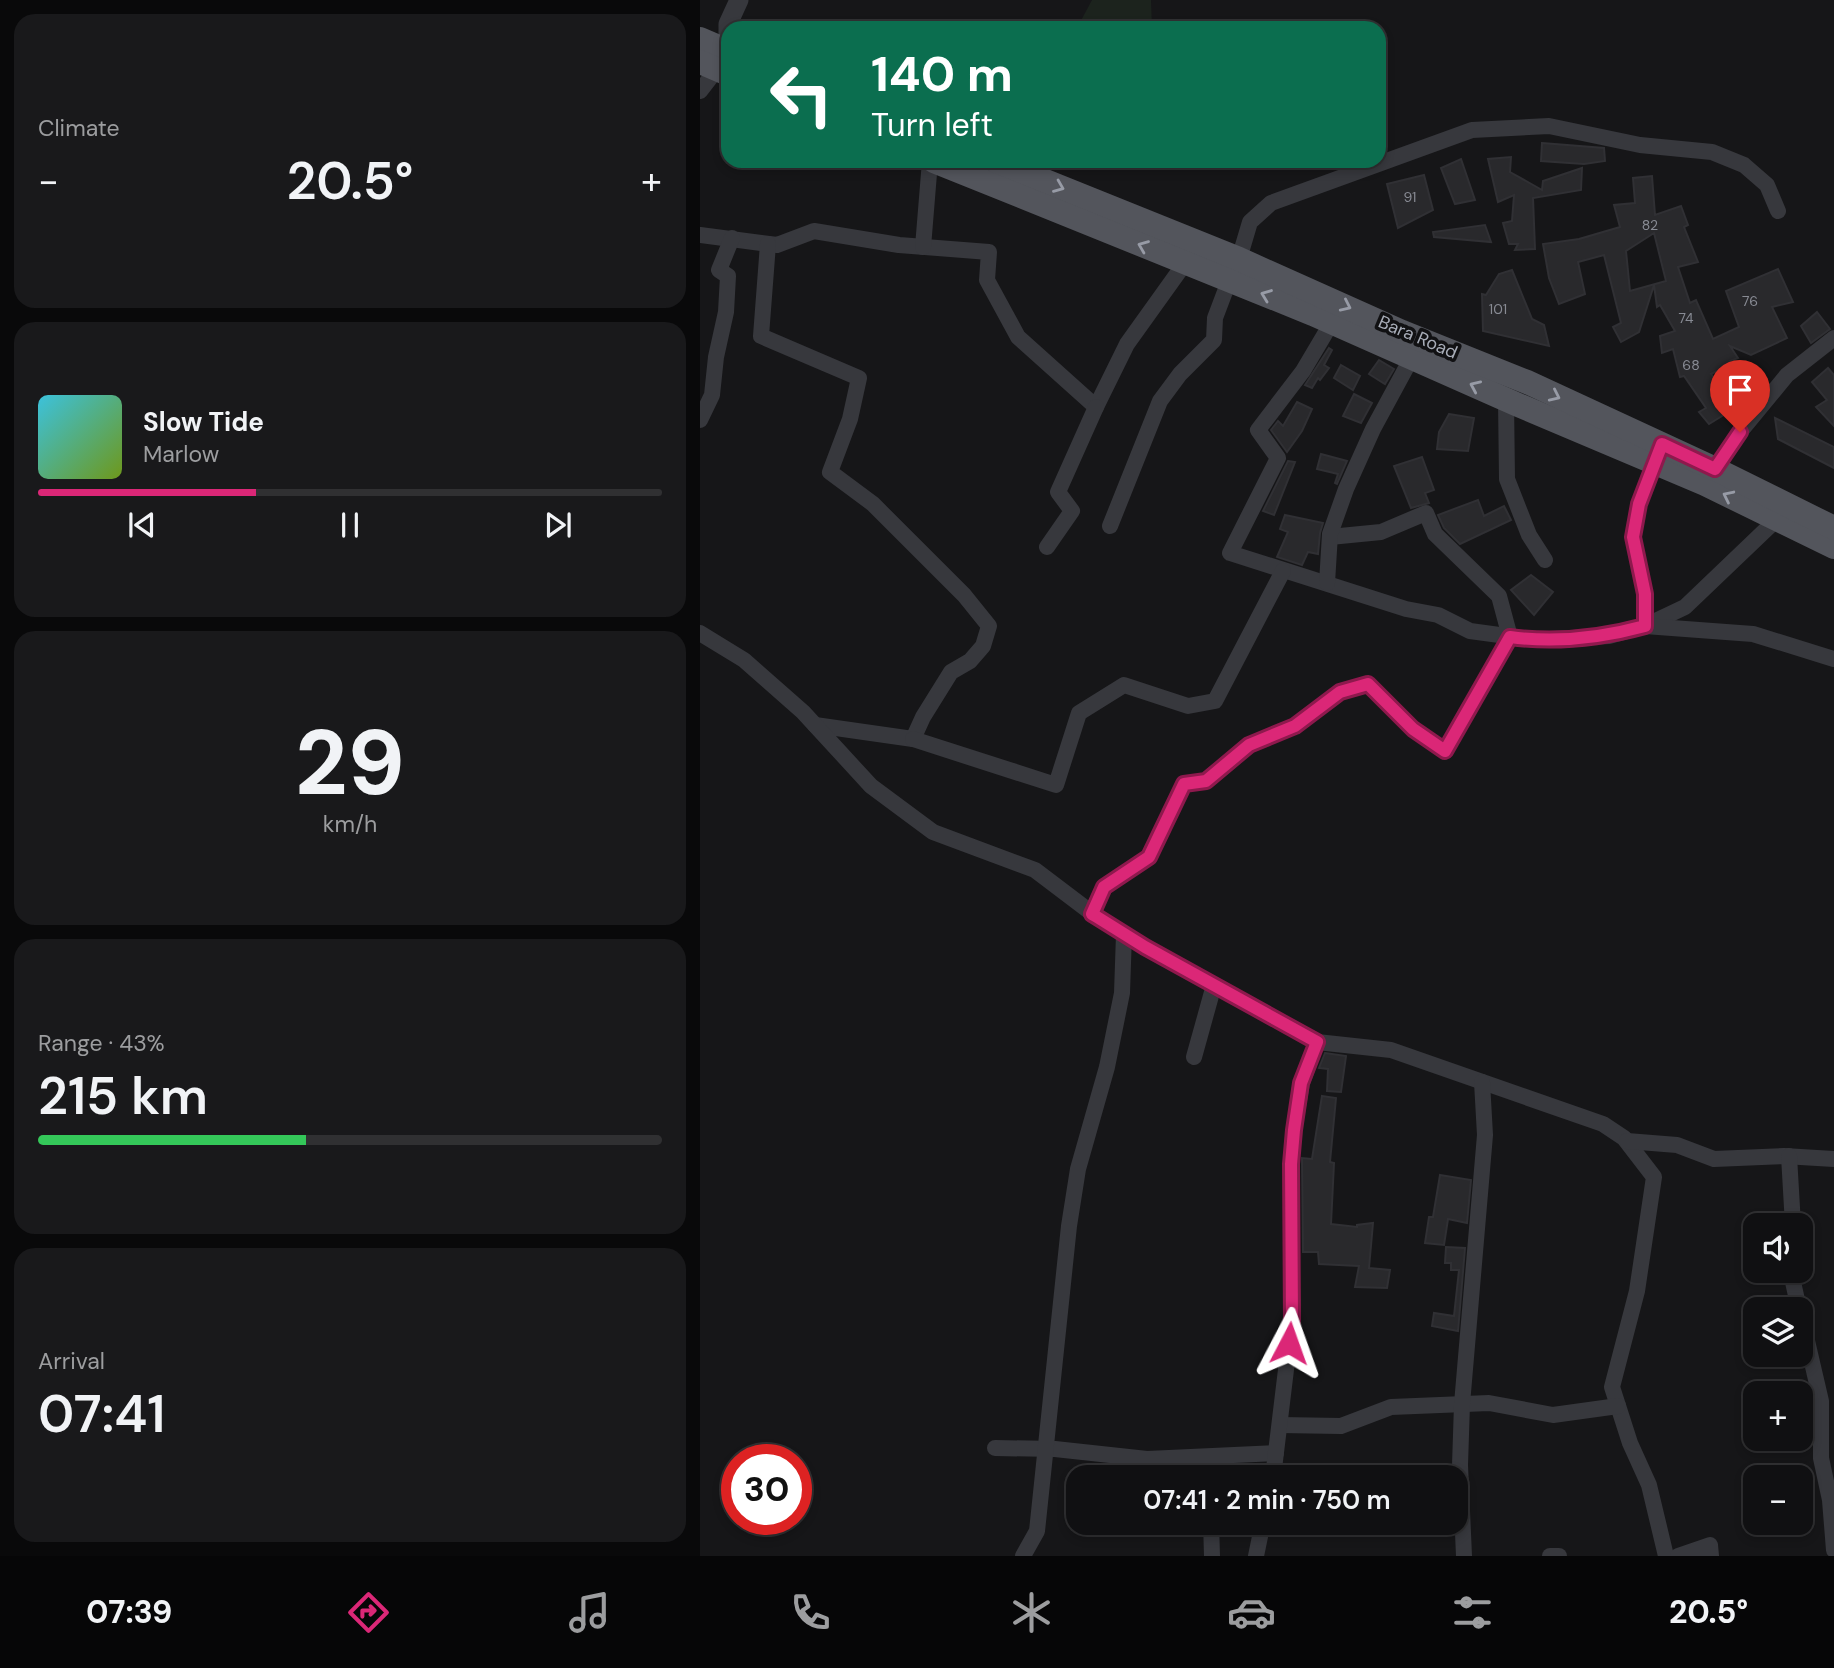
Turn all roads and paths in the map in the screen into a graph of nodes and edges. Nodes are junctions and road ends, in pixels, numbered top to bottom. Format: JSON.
{"nodes":[{"id":1,"x":739,"y":0,"type":"edge"},
{"id":2,"x":729,"y":21,"type":"edge"},
{"id":3,"x":700,"y":39,"type":"edge"},
{"id":4,"x":720,"y":61,"type":"edge"},
{"id":5,"x":700,"y":91,"type":"edge"},
{"id":6,"x":1386,"y":161,"type":"edge"},
{"id":7,"x":931,"y":168,"type":"edge"},
{"id":8,"x":949,"y":168,"type":"edge"},
{"id":9,"x":1011,"y":168,"type":"edge"},
{"id":10,"x":1367,"y":168,"type":"edge"},
{"id":11,"x":1778,"y":211,"type":"dead end"},
{"id":12,"x":700,"y":235,"type":"edge"},
{"id":13,"x":732,"y":238,"type":"junction"},
{"id":14,"x":768,"y":244,"type":"junction"},
{"id":15,"x":923,"y":247,"type":"junction"},
{"id":16,"x":1185,"y":263,"type":"junction"},
{"id":17,"x":1234,"y":270,"type":"junction"},
{"id":18,"x":1332,"y":322,"type":"junction"},
{"id":19,"x":1834,"y":338,"type":"edge"},
{"id":20,"x":1412,"y":357,"type":"junction"},
{"id":21,"x":1506,"y":400,"type":"junction"},
{"id":22,"x":1096,"y":407,"type":"junction"},
{"id":23,"x":700,"y":420,"type":"edge"},
{"id":24,"x":1610,"y":433,"type":"junction"},
{"id":25,"x":1658,"y":454,"type":"junction"},
{"id":26,"x":1715,"y":469,"type":"junction"},
{"id":27,"x":1777,"y":519,"type":"junction"},
{"id":28,"x":1110,"y":526,"type":"dead end"},
{"id":29,"x":1834,"y":528,"type":"edge"},
{"id":30,"x":1330,"y":537,"type":"junction"},
{"id":31,"x":1047,"y":547,"type":"dead end"},
{"id":32,"x":1834,"y":547,"type":"edge"},
{"id":33,"x":1545,"y":561,"type":"dead end"},
{"id":34,"x":1283,"y":571,"type":"junction"},
{"id":35,"x":1327,"y":583,"type":"junction"},
{"id":36,"x":1645,"y":626,"type":"junction"},
{"id":37,"x":700,"y":633,"type":"edge"},
{"id":38,"x":1510,"y":637,"type":"junction"},
{"id":39,"x":1834,"y":659,"type":"edge"},
{"id":40,"x":815,"y":725,"type":"junction"},
{"id":41,"x":913,"y":739,"type":"junction"},
{"id":42,"x":1092,"y":914,"type":"junction"},
{"id":43,"x":1124,"y":934,"type":"junction"},
{"id":44,"x":1214,"y":985,"type":"junction"},
{"id":45,"x":1317,"y":1042,"type":"junction"},
{"id":46,"x":1194,"y":1057,"type":"dead end"},
{"id":47,"x":1482,"y":1082,"type":"junction"},
{"id":48,"x":1627,"y":1141,"type":"junction"},
{"id":49,"x":1790,"y":1156,"type":"junction"},
{"id":50,"x":1834,"y":1159,"type":"edge"},
{"id":51,"x":1792,"y":1213,"type":"edge"},
{"id":52,"x":1813,"y":1367,"type":"edge"},
{"id":53,"x":1462,"y":1404,"type":"junction"},
{"id":54,"x":1618,"y":1406,"type":"junction"},
{"id":55,"x":1280,"y":1425,"type":"junction"},
{"id":56,"x":995,"y":1448,"type":"dead end"},
{"id":57,"x":1046,"y":1449,"type":"junction"},
{"id":58,"x":1276,"y":1453,"type":"junction"},
{"id":59,"x":1274,"y":1465,"type":"edge"},
{"id":60,"x":1211,"y":1535,"type":"edge"},
{"id":61,"x":1260,"y":1535,"type":"edge"},
{"id":62,"x":1834,"y":1550,"type":"edge"},
{"id":63,"x":1023,"y":1556,"type":"edge"},
{"id":64,"x":1212,"y":1556,"type":"edge"},
{"id":65,"x":1256,"y":1556,"type":"edge"},
{"id":66,"x":1464,"y":1556,"type":"edge"},
{"id":67,"x":1550,"y":1556,"type":"edge"},
{"id":68,"x":1559,"y":1556,"type":"edge"},
{"id":69,"x":1666,"y":1556,"type":"edge"},
{"id":70,"x":1678,"y":1556,"type":"edge"},
{"id":71,"x":1711,"y":1556,"type":"edge"}],
"edges":[{"from":1,"to":2,"type":"street"},
{"from":3,"to":4,"type":"main road"},
{"from":4,"to":5,"type":"street"},
{"from":6,"to":11,"type":"street"},
{"from":7,"to":15,"type":"street"},
{"from":16,"to":8,"type":"main road","one_way":true},
{"from":9,"to":17,"type":"main road","name":"Bara Road","one_way":true},
{"from":10,"to":17,"type":"street"},
{"from":12,"to":13,"type":"street"},
{"from":13,"to":14,"type":"street"},
{"from":13,"to":23,"type":"street"},
{"from":14,"to":15,"type":"street"},
{"from":14,"to":41,"type":"street"},
{"from":15,"to":22,"type":"street"},
{"from":16,"to":17,"type":"main road"},
{"from":16,"to":22,"type":"street"},
{"from":18,"to":17,"type":"main road","one_way":true},
{"from":17,"to":24,"type":"main road","name":"Bara Road","one_way":true},
{"from":17,"to":28,"type":"street"},
{"from":18,"to":20,"type":"main road"},
{"from":18,"to":34,"type":"street"},
{"from":19,"to":26,"type":"street"},
{"from":21,"to":20,"type":"main road","one_way":true},
{"from":20,"to":30,"type":"street"},
{"from":21,"to":24,"type":"main road"},
{"from":21,"to":33,"type":"street"},
{"from":22,"to":31,"type":"street"},
{"from":24,"to":25,"type":"main road"},
{"from":25,"to":26,"type":"main road"},
{"from":27,"to":25,"type":"main road","one_way":true},
{"from":25,"to":36,"type":"street"},
{"from":26,"to":29,"type":"main road"},
{"from":27,"to":32,"type":"main road"},
{"from":27,"to":36,"type":"street"},
{"from":30,"to":35,"type":"street"},
{"from":30,"to":38,"type":"street"},
{"from":34,"to":35,"type":"street"},
{"from":34,"to":41,"type":"street"},
{"from":35,"to":38,"type":"street"},
{"from":36,"to":38,"type":"street"},
{"from":36,"to":39,"type":"street"},
{"from":37,"to":40,"type":"street"},
{"from":38,"to":42,"type":"lane"},
{"from":40,"to":41,"type":"street"},
{"from":40,"to":42,"type":"street"},
{"from":42,"to":43,"type":"street"},
{"from":43,"to":44,"type":"street"},
{"from":43,"to":57,"type":"street"},
{"from":44,"to":45,"type":"street"},
{"from":44,"to":46,"type":"street"},
{"from":45,"to":47,"type":"street"},
{"from":45,"to":55,"type":"street"},
{"from":47,"to":48,"type":"street"},
{"from":47,"to":53,"type":"street"},
{"from":48,"to":49,"type":"street"},
{"from":48,"to":54,"type":"street"},
{"from":49,"to":50,"type":"street"},
{"from":49,"to":51,"type":"street"},
{"from":52,"to":62,"type":"street"},
{"from":53,"to":54,"type":"street"},
{"from":53,"to":55,"type":"street"},
{"from":53,"to":66,"type":"street"},
{"from":54,"to":69,"type":"street"},
{"from":55,"to":58,"type":"street"},
{"from":56,"to":57,"type":"street"},
{"from":57,"to":58,"type":"street"},
{"from":57,"to":63,"type":"street"},
{"from":58,"to":59,"type":"street"},
{"from":60,"to":64,"type":"street"},
{"from":61,"to":65,"type":"street"},
{"from":67,"to":68,"type":"street"},
{"from":70,"to":71,"type":"street"}]}
